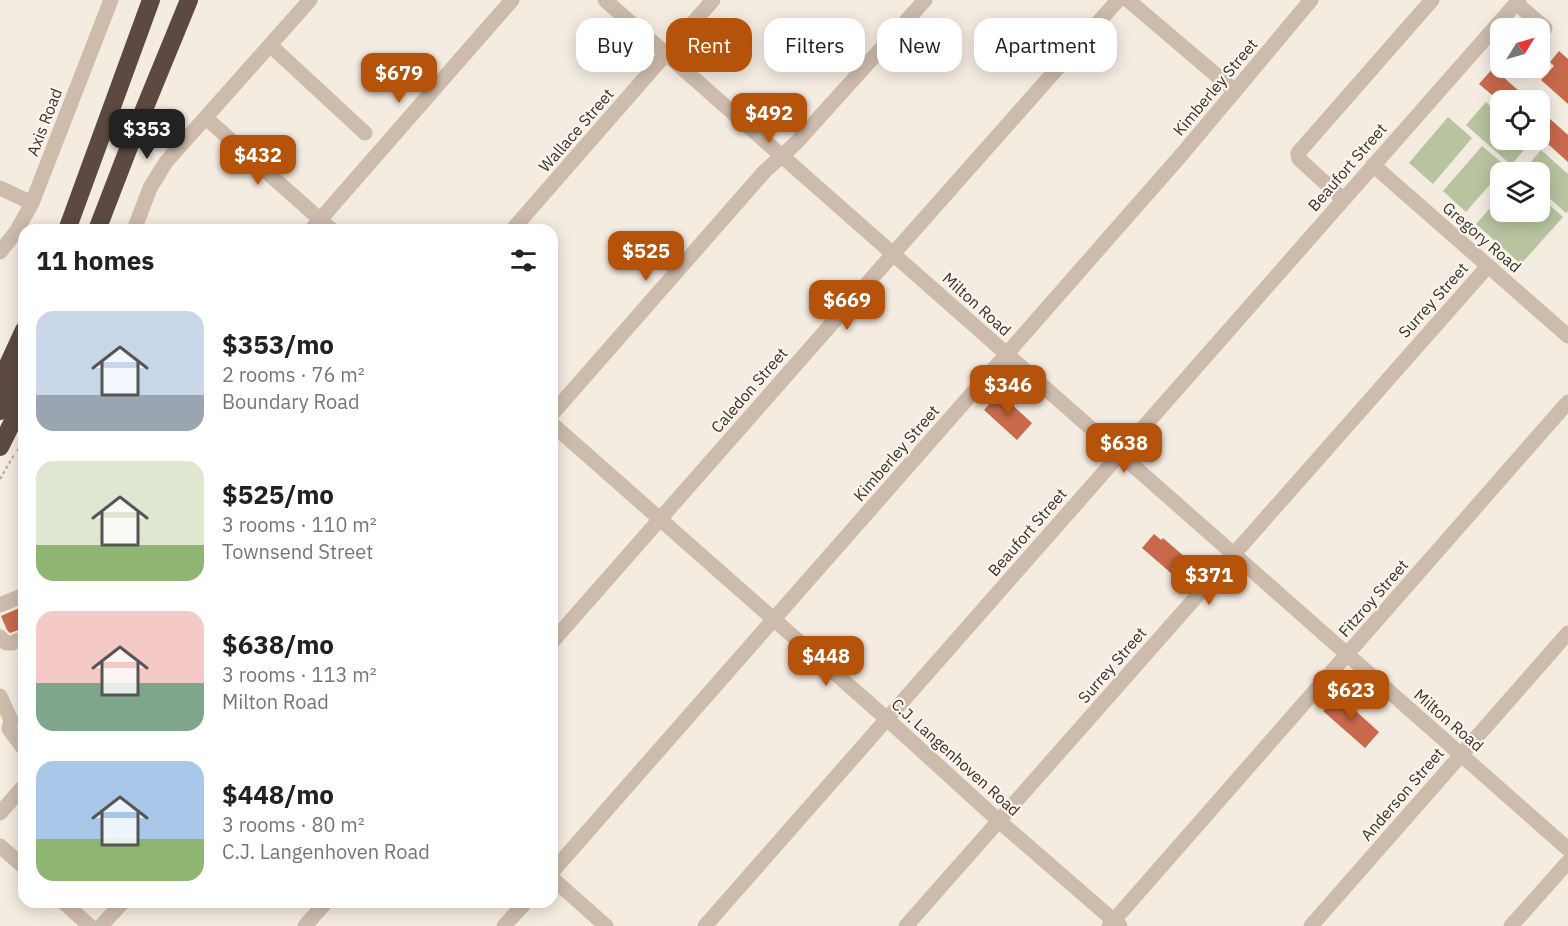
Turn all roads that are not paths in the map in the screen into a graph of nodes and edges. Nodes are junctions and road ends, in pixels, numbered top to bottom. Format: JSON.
{"nodes":[{"id":1,"x":111,"y":0,"type":"edge"},
{"id":2,"x":151,"y":0,"type":"edge"},
{"id":3,"x":189,"y":0,"type":"edge"},
{"id":4,"x":310,"y":0,"type":"edge"},
{"id":5,"x":512,"y":0,"type":"edge"},
{"id":6,"x":604,"y":0,"type":"edge"},
{"id":7,"x":713,"y":0,"type":"edge"},
{"id":8,"x":925,"y":0,"type":"edge"},
{"id":9,"x":1118,"y":0,"type":"edge"},
{"id":10,"x":1128,"y":0,"type":"edge"},
{"id":11,"x":1311,"y":0,"type":"edge"},
{"id":12,"x":1432,"y":0,"type":"edge"},
{"id":13,"x":1511,"y":4,"type":"edge"},
{"id":14,"x":697,"y":18,"type":"edge"},
{"id":15,"x":1531,"y":18,"type":"edge"},
{"id":16,"x":270,"y":45,"type":"junction"},
{"id":17,"x":666,"y":54,"type":"joint"},
{"id":18,"x":686,"y":72,"type":"edge"},
{"id":19,"x":1235,"y":91,"type":"junction"},
{"id":20,"x":206,"y":118,"type":"junction"},
{"id":21,"x":364,"y":134,"type":"dead end"},
{"id":22,"x":781,"y":156,"type":"junction"},
{"id":23,"x":1373,"y":165,"type":"junction"},
{"id":24,"x":0,"y":188,"type":"edge"},
{"id":25,"x":1343,"y":199,"type":"junction"},
{"id":26,"x":32,"y":203,"type":"junction"},
{"id":27,"x":20,"y":224,"type":"edge"},
{"id":28,"x":69,"y":224,"type":"edge"},
{"id":29,"x":99,"y":224,"type":"edge"},
{"id":30,"x":136,"y":224,"type":"edge"},
{"id":31,"x":315,"y":224,"type":"edge"},
{"id":32,"x":517,"y":224,"type":"edge"},
{"id":33,"x":18,"y":228,"type":"edge"},
{"id":34,"x":0,"y":252,"type":"edge"},
{"id":35,"x":893,"y":254,"type":"junction"},
{"id":36,"x":1488,"y":266,"type":"junction"},
{"id":37,"x":1568,"y":336,"type":"edge"},
{"id":38,"x":18,"y":343,"type":"edge"},
{"id":39,"x":1005,"y":354,"type":"junction"},
{"id":40,"x":18,"y":374,"type":"edge"},
{"id":41,"x":0,"y":382,"type":"edge"},
{"id":42,"x":1568,"y":402,"type":"edge"},
{"id":43,"x":558,"y":407,"type":"edge"},
{"id":44,"x":0,"y":411,"type":"edge"},
{"id":45,"x":18,"y":411,"type":"edge"},
{"id":46,"x":558,"y":429,"type":"edge"},
{"id":47,"x":0,"y":447,"type":"edge"},
{"id":48,"x":1119,"y":454,"type":"junction"},
{"id":49,"x":659,"y":519,"type":"junction"},
{"id":50,"x":1233,"y":555,"type":"junction"},
{"id":51,"x":18,"y":598,"type":"edge"},
{"id":52,"x":0,"y":605,"type":"edge"},
{"id":53,"x":774,"y":620,"type":"junction"},
{"id":54,"x":1568,"y":633,"type":"edge"},
{"id":55,"x":558,"y":635,"type":"edge"},
{"id":56,"x":0,"y":638,"type":"edge"},
{"id":57,"x":18,"y":640,"type":"edge"},
{"id":58,"x":1347,"y":655,"type":"junction"},
{"id":59,"x":0,"y":696,"type":"edge"},
{"id":60,"x":887,"y":719,"type":"junction"},
{"id":61,"x":5,"y":731,"type":"edge"},
{"id":62,"x":18,"y":743,"type":"edge"},
{"id":63,"x":1461,"y":754,"type":"junction"},
{"id":64,"x":18,"y":793,"type":"edge"},
{"id":65,"x":0,"y":813,"type":"edge"},
{"id":66,"x":999,"y":821,"type":"junction"},
{"id":67,"x":0,"y":846,"type":"edge"},
{"id":68,"x":1568,"y":849,"type":"edge"},
{"id":69,"x":18,"y":862,"type":"edge"},
{"id":70,"x":1568,"y":862,"type":"edge"},
{"id":71,"x":558,"y":866,"type":"edge"},
{"id":72,"x":558,"y":883,"type":"edge"},
{"id":73,"x":70,"y":908,"type":"edge"},
{"id":74,"x":118,"y":908,"type":"edge"},
{"id":75,"x":321,"y":908,"type":"edge"},
{"id":76,"x":520,"y":908,"type":"edge"},
{"id":77,"x":1114,"y":924,"type":"edge"},
{"id":78,"x":90,"y":926,"type":"edge"},
{"id":79,"x":101,"y":926,"type":"edge"},
{"id":80,"x":305,"y":926,"type":"edge"},
{"id":81,"x":504,"y":926,"type":"edge"},
{"id":82,"x":606,"y":926,"type":"edge"},
{"id":83,"x":705,"y":926,"type":"edge"},
{"id":84,"x":906,"y":926,"type":"edge"},
{"id":85,"x":1311,"y":926,"type":"edge"},
{"id":86,"x":1511,"y":926,"type":"edge"}],
"edges":[{"from":1,"to":26,"type":"street","name":"Axis Road"},
{"from":2,"to":28,"type":"highway"},
{"from":3,"to":29,"type":"highway"},
{"from":4,"to":16,"type":"street"},
{"from":5,"to":31,"type":"street"},
{"from":6,"to":17,"type":"street","name":"Milton Road"},
{"from":7,"to":14,"type":"street","name":"Wallace Street"},
{"from":8,"to":22,"type":"street"},
{"from":9,"to":35,"type":"street","name":"Caledon Street"},
{"from":10,"to":19,"type":"street"},
{"from":11,"to":19,"type":"street","name":"Kimberley Street"},
{"from":12,"to":25,"type":"street"},
{"from":13,"to":15,"type":"street"},
{"from":13,"to":23,"type":"street","name":"Beaufort Street"},
{"from":16,"to":20,"type":"street"},
{"from":16,"to":21,"type":"street"},
{"from":17,"to":32,"type":"street","name":"Wallace Street"},
{"from":18,"to":22,"type":"street","name":"Milton Road"},
{"from":19,"to":39,"type":"street","name":"Kimberley Street"},
{"from":20,"to":30,"type":"street"},
{"from":20,"to":31,"type":"street"},
{"from":22,"to":35,"type":"street","name":"Milton Road"},
{"from":22,"to":43,"type":"street"},
{"from":23,"to":25,"type":"street","name":"Beaufort Street"},
{"from":23,"to":36,"type":"street","name":"Gregory Road"},
{"from":24,"to":26,"type":"street"},
{"from":25,"to":48,"type":"street","name":"Beaufort Street"},
{"from":26,"to":27,"type":"street","name":"Axis Road"},
{"from":33,"to":34,"type":"street","name":"Axis Road"},
{"from":35,"to":39,"type":"street","name":"Milton Road"},
{"from":35,"to":49,"type":"street","name":"Caledon Street"},
{"from":36,"to":37,"type":"street","name":"Gregory Road"},
{"from":36,"to":50,"type":"street","name":"Surrey Street"},
{"from":38,"to":41,"type":"highway"},
{"from":39,"to":48,"type":"street","name":"Milton Road"},
{"from":39,"to":53,"type":"street","name":"Kimberley Street"},
{"from":40,"to":44,"type":"highway"},
{"from":42,"to":58,"type":"street","name":"Fitzroy Street"},
{"from":45,"to":47,"type":"highway"},
{"from":46,"to":49,"type":"street","name":"C.J. Langenhoven Road"},
{"from":48,"to":50,"type":"street","name":"Milton Road"},
{"from":48,"to":60,"type":"street","name":"Beaufort Street"},
{"from":49,"to":53,"type":"street","name":"C.J. Langenhoven Road"},
{"from":49,"to":55,"type":"street","name":"Caledon Street"},
{"from":50,"to":58,"type":"street","name":"Milton Road"},
{"from":50,"to":66,"type":"street","name":"Surrey Street"},
{"from":51,"to":52,"type":"street"},
{"from":53,"to":60,"type":"street","name":"C.J. Langenhoven Road"},
{"from":53,"to":71,"type":"street","name":"Kimberley Street"},
{"from":54,"to":63,"type":"street","name":"Anderson Street"},
{"from":56,"to":57,"type":"street"},
{"from":58,"to":63,"type":"street","name":"Milton Road"},
{"from":58,"to":77,"type":"street","name":"Fitzroy Street"},
{"from":59,"to":61,"type":"street"},
{"from":60,"to":66,"type":"street","name":"C.J. Langenhoven Road"},
{"from":60,"to":83,"type":"street","name":"Beaufort Street"},
{"from":61,"to":62,"type":"street"},
{"from":63,"to":68,"type":"street","name":"Milton Road"},
{"from":63,"to":85,"type":"street","name":"Anderson Street"},
{"from":64,"to":65,"type":"street"},
{"from":66,"to":77,"type":"street","name":"C.J. Langenhoven Road"},
{"from":66,"to":84,"type":"street","name":"Surrey Street"},
{"from":67,"to":69,"type":"street"},
{"from":70,"to":86,"type":"street"},
{"from":72,"to":82,"type":"street"},
{"from":73,"to":78,"type":"street"},
{"from":74,"to":79,"type":"street"},
{"from":75,"to":80,"type":"street"},
{"from":76,"to":81,"type":"street"}]}
